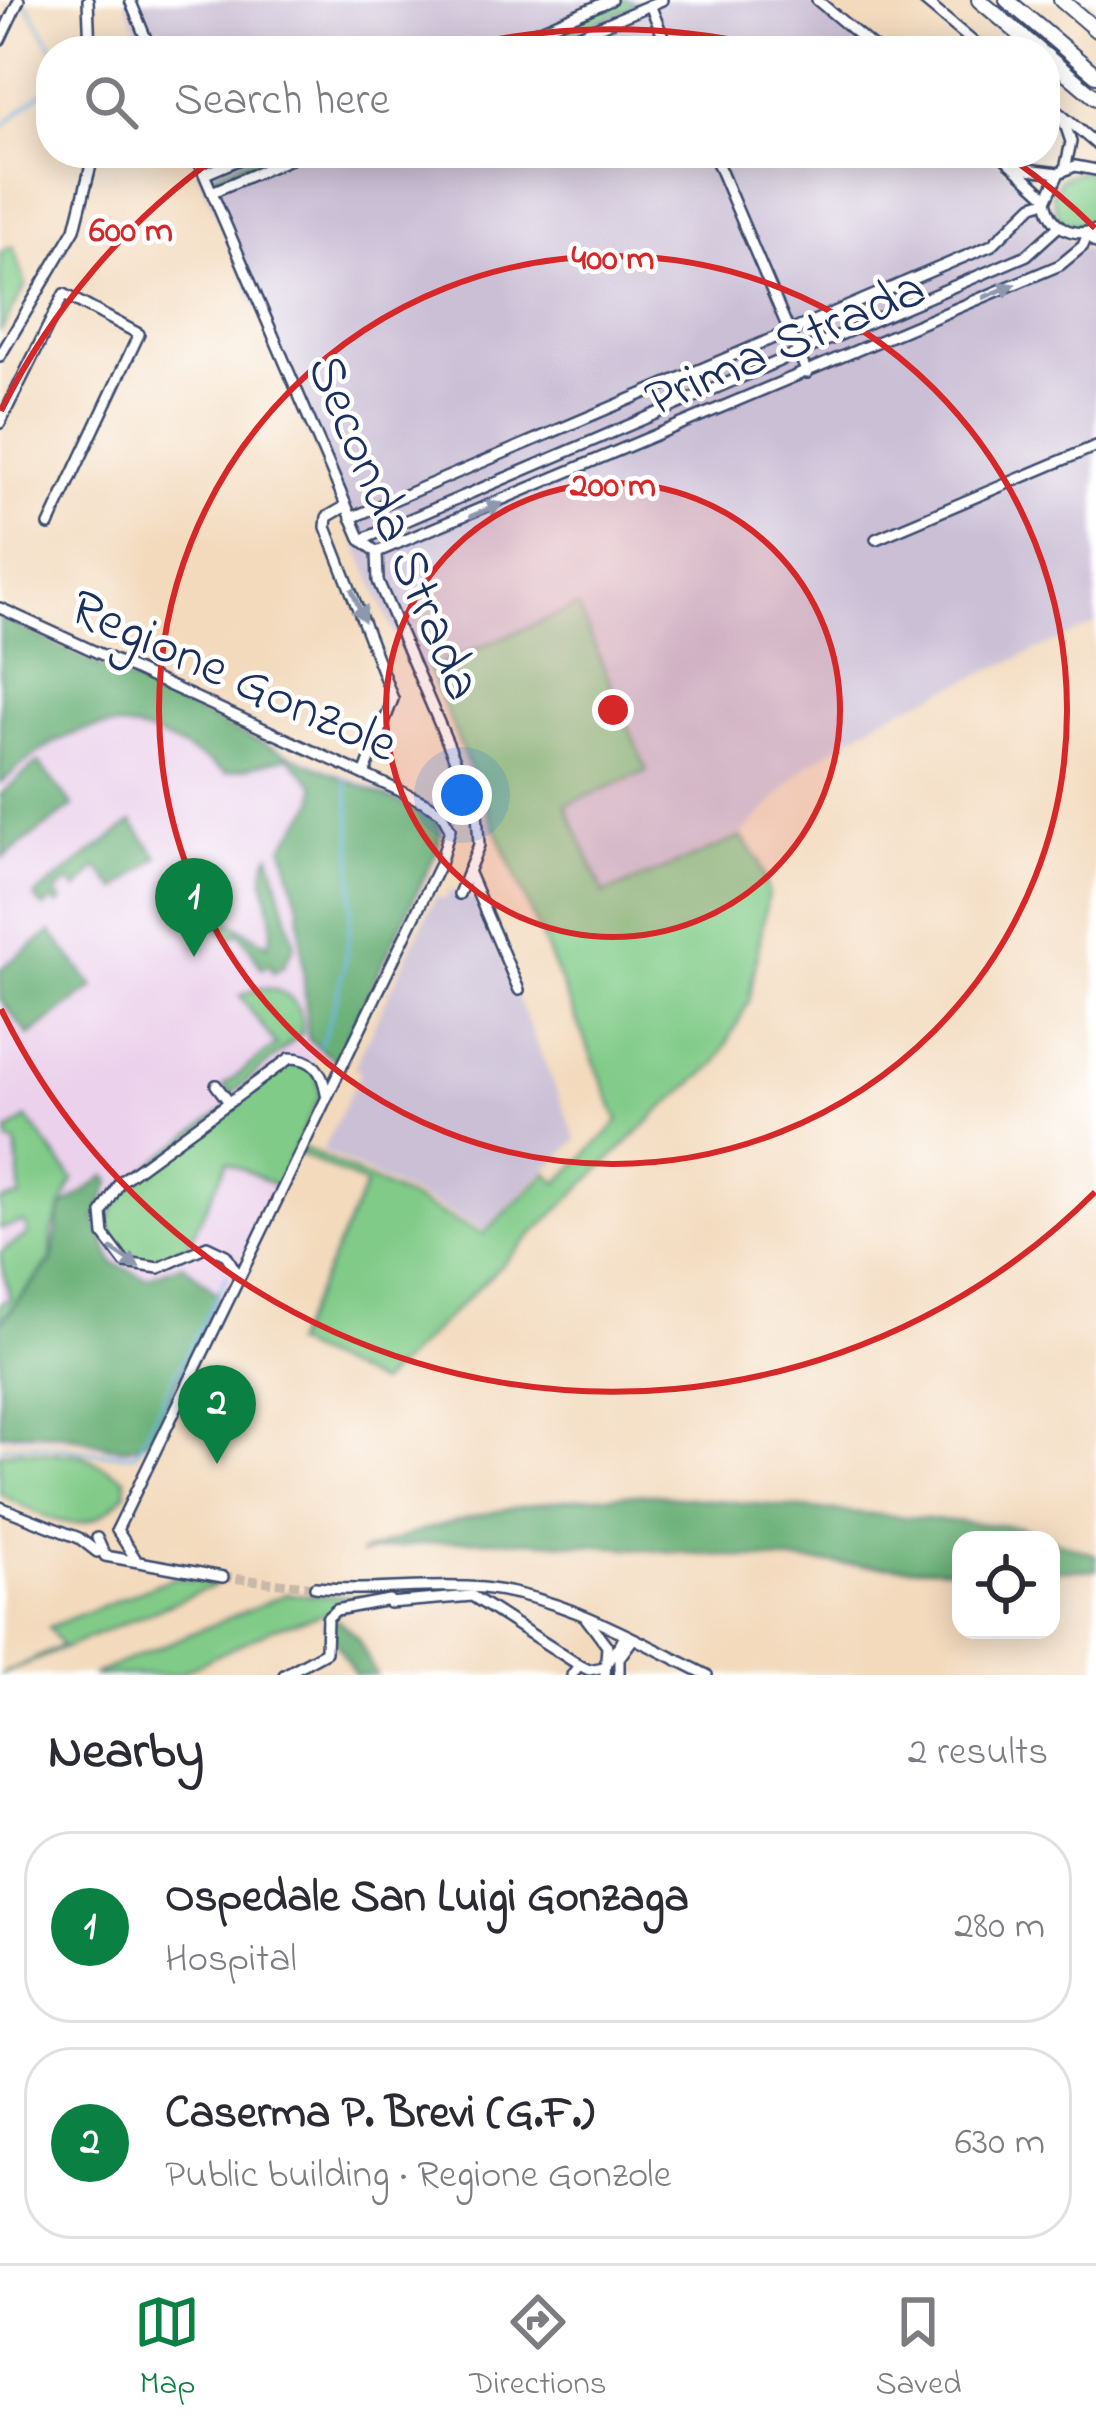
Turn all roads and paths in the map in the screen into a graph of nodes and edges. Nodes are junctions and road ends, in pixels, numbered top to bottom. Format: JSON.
{"nodes":[{"id":1,"x":19,"y":0,"type":"edge"},
{"id":2,"x":88,"y":0,"type":"edge"},
{"id":3,"x":130,"y":0,"type":"edge"},
{"id":4,"x":611,"y":0,"type":"edge"},
{"id":5,"x":662,"y":0,"type":"edge"},
{"id":6,"x":818,"y":0,"type":"edge"},
{"id":7,"x":923,"y":0,"type":"edge"},
{"id":8,"x":980,"y":0,"type":"edge"},
{"id":9,"x":1007,"y":0,"type":"edge"},
{"id":10,"x":1060,"y":0,"type":"edge"},
{"id":11,"x":649,"y":3,"type":"edge"},
{"id":12,"x":1096,"y":30,"type":"edge"},
{"id":13,"x":89,"y":36,"type":"edge"},
{"id":14,"x":146,"y":36,"type":"edge"},
{"id":15,"x":526,"y":36,"type":"edge"},
{"id":16,"x":575,"y":36,"type":"edge"},
{"id":17,"x":663,"y":36,"type":"edge"},
{"id":18,"x":860,"y":36,"type":"edge"},
{"id":19,"x":966,"y":36,"type":"edge"},
{"id":20,"x":1022,"y":36,"type":"edge"},
{"id":21,"x":1050,"y":36,"type":"edge"},
{"id":22,"x":0,"y":40,"type":"edge"},
{"id":23,"x":1060,"y":45,"type":"edge"},
{"id":24,"x":1060,"y":68,"type":"edge"},
{"id":25,"x":1096,"y":75,"type":"edge"},
{"id":26,"x":1096,"y":98,"type":"edge"},
{"id":27,"x":1060,"y":114,"type":"edge"},
{"id":28,"x":1060,"y":116,"type":"edge"},
{"id":29,"x":1096,"y":144,"type":"edge"},
{"id":30,"x":90,"y":168,"type":"edge"},
{"id":31,"x":202,"y":168,"type":"edge"},
{"id":32,"x":219,"y":168,"type":"edge"},
{"id":33,"x":269,"y":168,"type":"edge"},
{"id":34,"x":719,"y":168,"type":"edge"},
{"id":35,"x":1016,"y":168,"type":"edge"},
{"id":36,"x":1019,"y":168,"type":"edge"},
{"id":37,"x":1096,"y":170,"type":"edge"},
{"id":38,"x":1062,"y":171,"type":"junction"},
{"id":39,"x":205,"y":174,"type":"junction"},
{"id":40,"x":212,"y":192,"type":"junction"},
{"id":41,"x":1046,"y":199,"type":"junction"},
{"id":42,"x":1059,"y":226,"type":"junction"},
{"id":43,"x":1092,"y":237,"type":"edge"},
{"id":44,"x":789,"y":331,"type":"junction"},
{"id":45,"x":798,"y":352,"type":"junction"},
{"id":46,"x":0,"y":356,"type":"edge"},
{"id":47,"x":807,"y":373,"type":"junction"},
{"id":48,"x":0,"y":423,"type":"edge"},
{"id":49,"x":1096,"y":446,"type":"edge"},
{"id":50,"x":346,"y":506,"type":"junction"},
{"id":51,"x":351,"y":518,"type":"junction"},
{"id":52,"x":49,"y":525,"type":"dead end"},
{"id":53,"x":876,"y":539,"type":"dead end"},
{"id":54,"x":361,"y":540,"type":"junction"},
{"id":55,"x":377,"y":552,"type":"junction"},
{"id":56,"x":0,"y":608,"type":"edge"},
{"id":57,"x":364,"y":775,"type":"junction"},
{"id":58,"x":468,"y":871,"type":"junction"},
{"id":59,"x":460,"y":894,"type":"dead end"},
{"id":60,"x":519,"y":990,"type":"dead end"},
{"id":61,"x":312,"y":1062,"type":"junction"},
{"id":62,"x":338,"y":1068,"type":"junction"},
{"id":63,"x":216,"y":1085,"type":"dead end"},
{"id":64,"x":326,"y":1094,"type":"junction"},
{"id":65,"x":230,"y":1102,"type":"junction"},
{"id":66,"x":238,"y":1275,"type":"junction"},
{"id":67,"x":0,"y":1507,"type":"edge"},
{"id":68,"x":117,"y":1530,"type":"junction"},
{"id":69,"x":79,"y":1538,"type":"junction"},
{"id":70,"x":97,"y":1538,"type":"junction"},
{"id":71,"x":102,"y":1553,"type":"junction"},
{"id":72,"x":122,"y":1554,"type":"junction"},
{"id":73,"x":223,"y":1577,"type":"tunnel mouth"},
{"id":74,"x":315,"y":1587,"type":"tunnel mouth"},
{"id":75,"x":388,"y":1589,"type":"junction"},
{"id":76,"x":389,"y":1603,"type":"junction"},
{"id":77,"x":582,"y":1614,"type":"junction"},
{"id":78,"x":630,"y":1637,"type":"junction"},
{"id":79,"x":591,"y":1671,"type":"edge"},
{"id":80,"x":618,"y":1673,"type":"edge"},
{"id":81,"x":284,"y":1675,"type":"edge"},
{"id":82,"x":706,"y":1675,"type":"edge"}],
"edges":[{"from":1,"to":22,"type":"street"},
{"from":2,"to":13,"type":"street"},
{"from":3,"to":14,"type":"street"},
{"from":4,"to":15,"type":"street"},
{"from":5,"to":11,"type":"street"},
{"from":6,"to":18,"type":"street"},
{"from":7,"to":19,"type":"street"},
{"from":8,"to":20,"type":"highway"},
{"from":9,"to":21,"type":"highway"},
{"from":10,"to":12,"type":"highway"},
{"from":11,"to":16,"type":"street"},
{"from":11,"to":17,"type":"street"},
{"from":23,"to":25,"type":"highway"},
{"from":24,"to":26,"type":"highway"},
{"from":27,"to":29,"type":"street"},
{"from":28,"to":38,"type":"street"},
{"from":30,"to":46,"type":"street"},
{"from":31,"to":39,"type":"street","name":"Seconda Strada"},
{"from":32,"to":39,"type":"street"},
{"from":33,"to":40,"type":"street"},
{"from":34,"to":44,"type":"street"},
{"from":35,"to":41,"type":"street"},
{"from":36,"to":38,"type":"street"},
{"from":37,"to":38,"type":"street"},
{"from":38,"to":41,"type":"street"},
{"from":39,"to":40,"type":"street","name":"Seconda Strada"},
{"from":40,"to":50,"type":"street","name":"Seconda Strada"},
{"from":41,"to":42,"type":"street"},
{"from":41,"to":44,"type":"street","name":"Prima Strada"},
{"from":42,"to":43,"type":"street"},
{"from":42,"to":45,"type":"street","name":"Prima Strada"},
{"from":47,"to":43,"type":"street","name":"Prima Strada","one_way":true},
{"from":44,"to":45,"type":"street"},
{"from":44,"to":51,"type":"street","name":"Prima Strada"},
{"from":45,"to":47,"type":"street"},
{"from":45,"to":54,"type":"street","name":"Prima Strada"},
{"from":55,"to":47,"type":"street","name":"Prima Strada","one_way":true},
{"from":48,"to":52,"type":"street"},
{"from":49,"to":53,"type":"street"},
{"from":50,"to":51,"type":"street","name":"Seconda Strada"},
{"from":50,"to":57,"type":"street","one_way":true},
{"from":51,"to":54,"type":"street","name":"Seconda Strada"},
{"from":54,"to":55,"type":"street","name":"Seconda Strada"},
{"from":55,"to":58,"type":"street","name":"Seconda Strada"},
{"from":56,"to":57,"type":"street","name":"Regione Gonzole"},
{"from":57,"to":62,"type":"street","name":"Regione Gonzole"},
{"from":58,"to":59,"type":"street","name":"Seconda Strada"},
{"from":58,"to":60,"type":"street"},
{"from":61,"to":62,"type":"street"},
{"from":61,"to":64,"type":"street"},
{"from":61,"to":65,"type":"street"},
{"from":62,"to":64,"type":"street","name":"Regione Gonzole"},
{"from":63,"to":65,"type":"street"},
{"from":64,"to":66,"type":"street","name":"Regione Gonzole"},
{"from":65,"to":66,"type":"street","one_way":true},
{"from":66,"to":68,"type":"street","name":"Regione Gonzole"},
{"from":67,"to":69,"type":"street"},
{"from":68,"to":70,"type":"street"},
{"from":68,"to":72,"type":"street"},
{"from":69,"to":70,"type":"street"},
{"from":69,"to":71,"type":"street"},
{"from":70,"to":71,"type":"street"},
{"from":71,"to":72,"type":"street"},
{"from":72,"to":73,"type":"street"},
{"from":74,"to":75,"type":"street"},
{"from":75,"to":76,"type":"street"},
{"from":75,"to":77,"type":"street"},
{"from":76,"to":79,"type":"street"},
{"from":76,"to":81,"type":"street"},
{"from":77,"to":78,"type":"street"},
{"from":77,"to":79,"type":"street"},
{"from":78,"to":79,"type":"street"},
{"from":78,"to":80,"type":"street"},
{"from":78,"to":82,"type":"street"}]}
